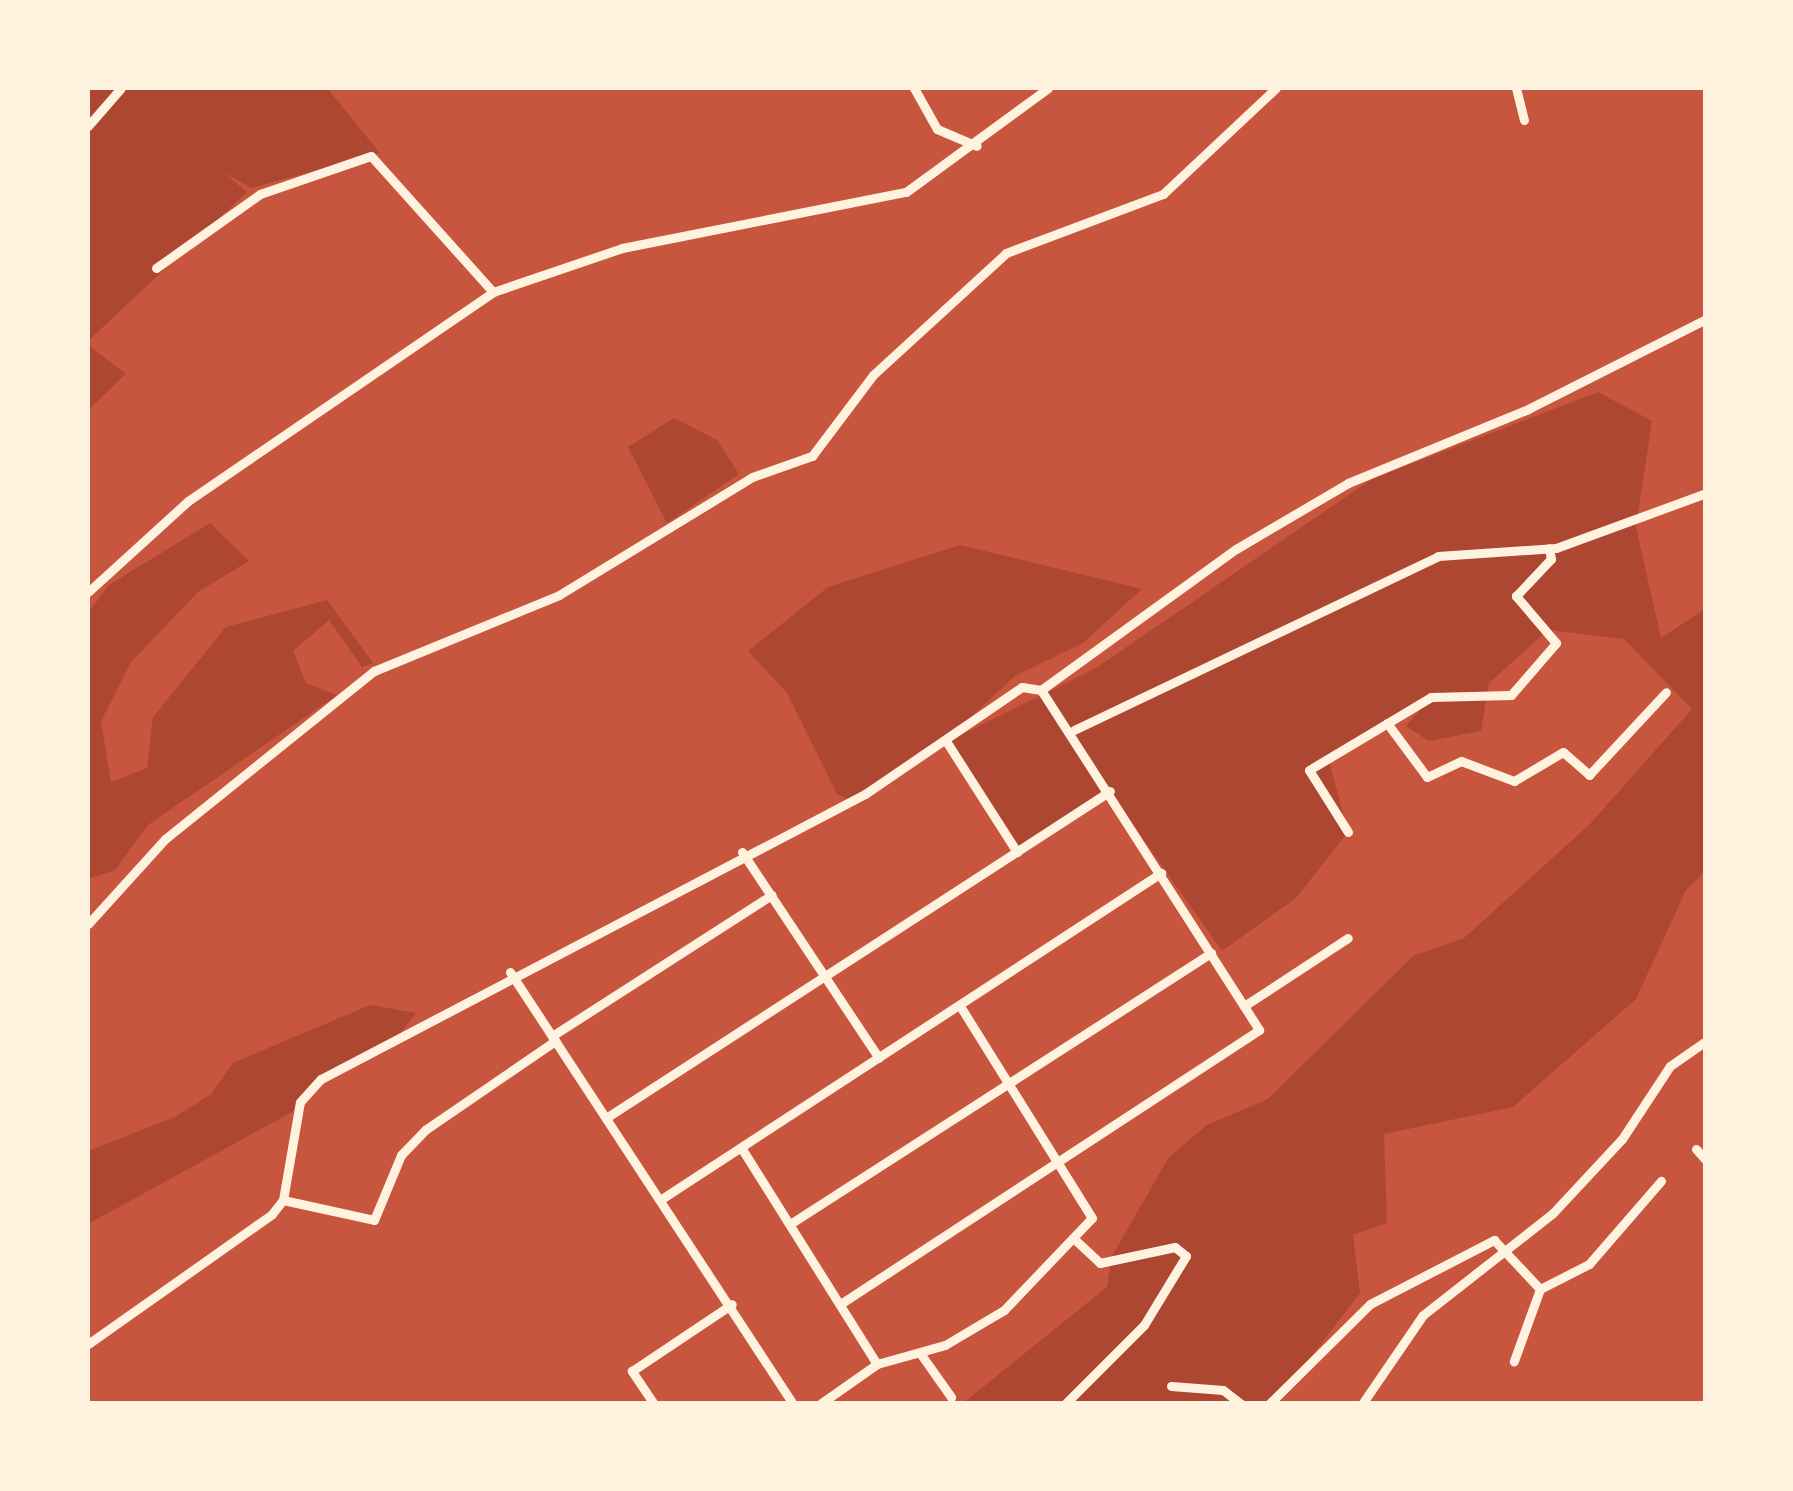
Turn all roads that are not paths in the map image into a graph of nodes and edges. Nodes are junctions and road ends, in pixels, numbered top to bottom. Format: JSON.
{"nodes":[{"id":1,"x":121,"y":88,"type":"edge"},
{"id":2,"x":914,"y":88,"type":"edge"},
{"id":3,"x":1048,"y":88,"type":"edge"},
{"id":4,"x":1276,"y":88,"type":"edge"},
{"id":5,"x":1516,"y":88,"type":"edge"},
{"id":6,"x":1524,"y":120,"type":"dead end"},
{"id":7,"x":88,"y":126,"type":"edge"},
{"id":8,"x":977,"y":146,"type":"junction"},
{"id":9,"x":156,"y":268,"type":"dead end"},
{"id":10,"x":493,"y":292,"type":"junction"},
{"id":11,"x":1706,"y":319,"type":"edge"},
{"id":12,"x":1706,"y":493,"type":"edge"},
{"id":13,"x":1550,"y":548,"type":"junction"},
{"id":14,"x":88,"y":592,"type":"edge"},
{"id":15,"x":1041,"y":690,"type":"junction"},
{"id":16,"x":1666,"y":692,"type":"dead end"},
{"id":17,"x":1387,"y":723,"type":"junction"},
{"id":18,"x":1074,"y":730,"type":"junction"},
{"id":19,"x":946,"y":741,"type":"junction"},
{"id":20,"x":1110,"y":792,"type":"junction"},
{"id":21,"x":1348,"y":832,"type":"dead end"},
{"id":22,"x":742,"y":852,"type":"junction"},
{"id":23,"x":1016,"y":852,"type":"junction"},
{"id":24,"x":1161,"y":874,"type":"junction"},
{"id":25,"x":772,"y":895,"type":"junction"},
{"id":26,"x":88,"y":924,"type":"edge"},
{"id":27,"x":1348,"y":938,"type":"dead end"},
{"id":28,"x":1211,"y":953,"type":"junction"},
{"id":29,"x":510,"y":972,"type":"junction"},
{"id":30,"x":826,"y":972,"type":"junction"},
{"id":31,"x":960,"y":1006,"type":"junction"},
{"id":32,"x":1244,"y":1006,"type":"junction"},
{"id":33,"x":554,"y":1038,"type":"junction"},
{"id":34,"x":1706,"y":1040,"type":"edge"},
{"id":35,"x":879,"y":1058,"type":"junction"},
{"id":36,"x":1010,"y":1085,"type":"junction"},
{"id":37,"x":609,"y":1116,"type":"junction"},
{"id":38,"x":742,"y":1149,"type":"junction"},
{"id":39,"x":1696,"y":1149,"type":"dead end"},
{"id":40,"x":1706,"y":1160,"type":"edge"},
{"id":41,"x":1059,"y":1162,"type":"junction"},
{"id":42,"x":1661,"y":1182,"type":"dead end"},
{"id":43,"x":663,"y":1198,"type":"junction"},
{"id":44,"x":283,"y":1200,"type":"junction"},
{"id":45,"x":790,"y":1224,"type":"junction"},
{"id":46,"x":1073,"y":1238,"type":"junction"},
{"id":47,"x":1506,"y":1249,"type":"junction"},
{"id":48,"x":1540,"y":1289,"type":"junction"},
{"id":49,"x":732,"y":1304,"type":"junction"},
{"id":50,"x":842,"y":1304,"type":"junction"},
{"id":51,"x":88,"y":1344,"type":"edge"},
{"id":52,"x":920,"y":1352,"type":"junction"},
{"id":53,"x":1514,"y":1361,"type":"dead end"},
{"id":54,"x":878,"y":1364,"type":"junction"},
{"id":55,"x":1171,"y":1386,"type":"dead end"},
{"id":56,"x":951,"y":1397,"type":"dead end"},
{"id":57,"x":654,"y":1404,"type":"edge"},
{"id":58,"x":793,"y":1404,"type":"edge"},
{"id":59,"x":820,"y":1404,"type":"edge"},
{"id":60,"x":1066,"y":1404,"type":"edge"},
{"id":61,"x":1241,"y":1404,"type":"edge"},
{"id":62,"x":1269,"y":1404,"type":"edge"},
{"id":63,"x":1362,"y":1404,"type":"edge"}],
"edges":[{"from":1,"to":7,"type":"street"},
{"from":2,"to":8,"type":"street"},
{"from":3,"to":8,"type":"street"},
{"from":4,"to":26,"type":"street"},
{"from":5,"to":6,"type":"street"},
{"from":8,"to":10,"type":"street"},
{"from":9,"to":10,"type":"street"},
{"from":10,"to":14,"type":"street"},
{"from":11,"to":15,"type":"street"},
{"from":12,"to":13,"type":"street"},
{"from":13,"to":17,"type":"street"},
{"from":13,"to":18,"type":"street"},
{"from":15,"to":18,"type":"street"},
{"from":15,"to":19,"type":"street"},
{"from":16,"to":17,"type":"street"},
{"from":17,"to":21,"type":"street"},
{"from":18,"to":20,"type":"street"},
{"from":19,"to":22,"type":"street"},
{"from":19,"to":23,"type":"street"},
{"from":20,"to":23,"type":"street"},
{"from":20,"to":24,"type":"street"},
{"from":22,"to":25,"type":"street"},
{"from":22,"to":29,"type":"street"},
{"from":23,"to":30,"type":"street"},
{"from":24,"to":28,"type":"street"},
{"from":24,"to":31,"type":"street"},
{"from":25,"to":30,"type":"street"},
{"from":25,"to":33,"type":"street"},
{"from":27,"to":32,"type":"street"},
{"from":28,"to":32,"type":"street"},
{"from":28,"to":36,"type":"street"},
{"from":29,"to":33,"type":"street"},
{"from":29,"to":44,"type":"street"},
{"from":30,"to":35,"type":"street"},
{"from":30,"to":37,"type":"street"},
{"from":31,"to":35,"type":"street"},
{"from":31,"to":36,"type":"street"},
{"from":32,"to":41,"type":"street"},
{"from":33,"to":37,"type":"street"},
{"from":33,"to":44,"type":"street"},
{"from":34,"to":47,"type":"street"},
{"from":35,"to":38,"type":"street"},
{"from":36,"to":41,"type":"street"},
{"from":36,"to":45,"type":"street"},
{"from":37,"to":43,"type":"street"},
{"from":38,"to":43,"type":"street"},
{"from":38,"to":45,"type":"street"},
{"from":39,"to":40,"type":"street"},
{"from":41,"to":46,"type":"street"},
{"from":41,"to":50,"type":"street"},
{"from":42,"to":48,"type":"street"},
{"from":43,"to":49,"type":"street"},
{"from":44,"to":51,"type":"street"},
{"from":45,"to":50,"type":"street"},
{"from":46,"to":52,"type":"street"},
{"from":46,"to":60,"type":"street"},
{"from":47,"to":48,"type":"street"},
{"from":47,"to":62,"type":"street"},
{"from":47,"to":63,"type":"street"},
{"from":48,"to":53,"type":"street"},
{"from":49,"to":57,"type":"street"},
{"from":49,"to":58,"type":"street"},
{"from":50,"to":54,"type":"street"},
{"from":52,"to":54,"type":"street"},
{"from":52,"to":56,"type":"street"},
{"from":54,"to":59,"type":"street"},
{"from":55,"to":61,"type":"street"}]}
